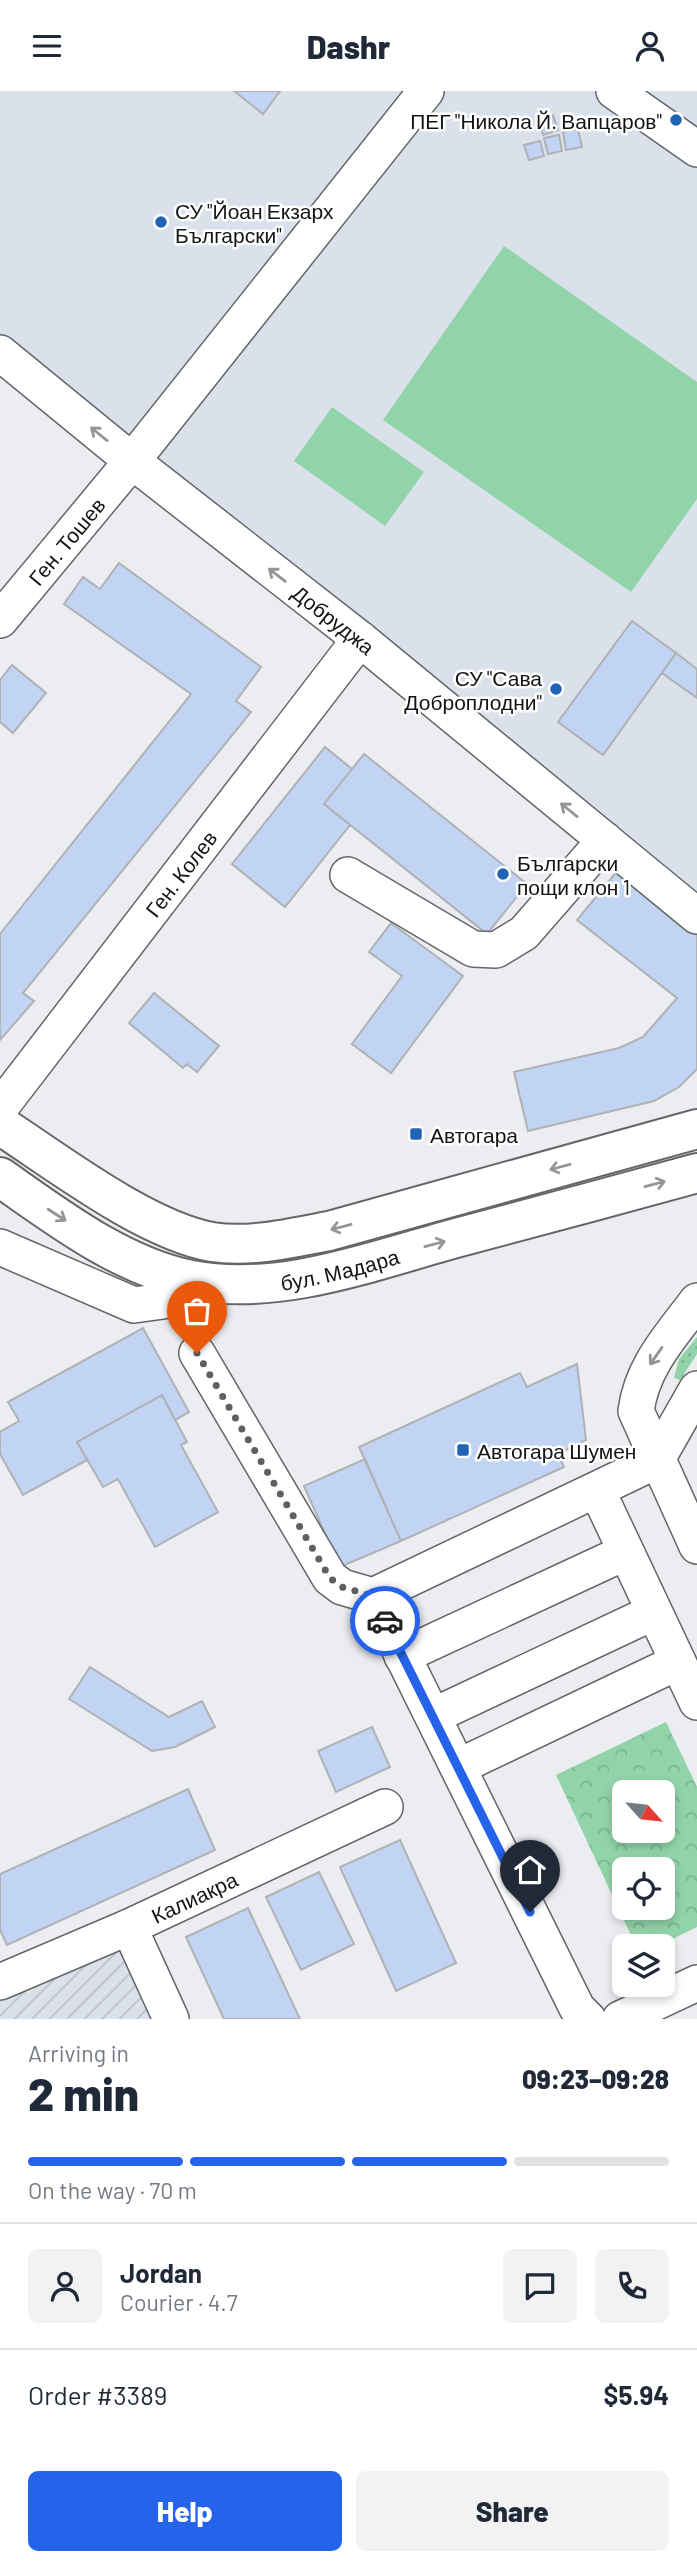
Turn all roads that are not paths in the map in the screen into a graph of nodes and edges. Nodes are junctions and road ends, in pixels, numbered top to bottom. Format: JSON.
{"nodes":[{"id":1,"x":426,"y":91,"type":"edge"},
{"id":2,"x":614,"y":91,"type":"edge"},
{"id":3,"x":697,"y":149,"type":"edge"},
{"id":4,"x":0,"y":353,"type":"edge"},
{"id":5,"x":132,"y":461,"type":"junction"},
{"id":6,"x":0,"y":620,"type":"edge"},
{"id":7,"x":360,"y":639,"type":"junction"},
{"id":8,"x":605,"y":840,"type":"junction"},
{"id":9,"x":348,"y":875,"type":"dead end"},
{"id":10,"x":697,"y":916,"type":"edge"},
{"id":11,"x":0,"y":1108,"type":"edge"},
{"id":12,"x":697,"y":1129,"type":"edge"},
{"id":13,"x":9,"y":1137,"type":"edge"},
{"id":14,"x":697,"y":1173,"type":"edge"},
{"id":15,"x":0,"y":1177,"type":"edge"},
{"id":16,"x":0,"y":1248,"type":"edge"},
{"id":17,"x":190,"y":1280,"type":"junction"},
{"id":18,"x":697,"y":1301,"type":"edge"},
{"id":19,"x":197,"y":1353,"type":"dead end"},
{"id":20,"x":697,"y":1389,"type":"edge"},
{"id":21,"x":656,"y":1461,"type":"junction"},
{"id":22,"x":597,"y":1490,"type":"junction"},
{"id":23,"x":697,"y":1546,"type":"edge"},
{"id":24,"x":626,"y":1552,"type":"junction"},
{"id":25,"x":373,"y":1596,"type":"junction"},
{"id":26,"x":654,"y":1612,"type":"junction"},
{"id":27,"x":402,"y":1656,"type":"junction"},
{"id":28,"x":678,"y":1662,"type":"junction"},
{"id":29,"x":697,"y":1702,"type":"edge"},
{"id":30,"x":433,"y":1716,"type":"junction"},
{"id":31,"x":458,"y":1767,"type":"junction"},
{"id":32,"x":385,"y":1807,"type":"dead end"},
{"id":33,"x":129,"y":1927,"type":"junction"},
{"id":34,"x":0,"y":1982,"type":"edge"},
{"id":35,"x":697,"y":1983,"type":"edge"},
{"id":36,"x":167,"y":2018,"type":"edge"},
{"id":37,"x":588,"y":2019,"type":"edge"},
{"id":38,"x":620,"y":2019,"type":"edge"}],
"edges":[{"from":1,"to":5,"type":"street","name":"Ген. Тошев"},
{"from":2,"to":3,"type":"street"},
{"from":5,"to":4,"type":"street","name":"Добруджа","one_way":true},
{"from":5,"to":6,"type":"street","name":"Ген. Тошев"},
{"from":7,"to":5,"type":"street","name":"Добруджа","one_way":true},
{"from":8,"to":7,"type":"street","name":"Добруджа","one_way":true},
{"from":7,"to":11,"type":"street","name":"Ген. Колев"},
{"from":8,"to":9,"type":"street"},
{"from":8,"to":10,"type":"street","name":"Добруджа"},
{"from":12,"to":13,"type":"main road","name":"бул. Мадара","one_way":true},
{"from":17,"to":14,"type":"main road","name":"бул. Мадара","one_way":true},
{"from":15,"to":17,"type":"main road","name":"бул. Мадара","one_way":true},
{"from":16,"to":17,"type":"street"},
{"from":18,"to":21,"type":"street","one_way":true},
{"from":19,"to":25,"type":"street"},
{"from":20,"to":21,"type":"street"},
{"from":21,"to":22,"type":"street"},
{"from":21,"to":23,"type":"street"},
{"from":22,"to":24,"type":"street"},
{"from":22,"to":25,"type":"street"},
{"from":24,"to":26,"type":"street"},
{"from":24,"to":27,"type":"street"},
{"from":25,"to":27,"type":"street"},
{"from":26,"to":28,"type":"street"},
{"from":26,"to":30,"type":"street"},
{"from":27,"to":30,"type":"street"},
{"from":28,"to":29,"type":"street"},
{"from":28,"to":31,"type":"street"},
{"from":30,"to":31,"type":"street"},
{"from":31,"to":37,"type":"street"},
{"from":32,"to":33,"type":"street","name":"Калиакра"},
{"from":33,"to":34,"type":"street","name":"Калиакра"},
{"from":33,"to":36,"type":"street"},
{"from":35,"to":38,"type":"street"}]}
